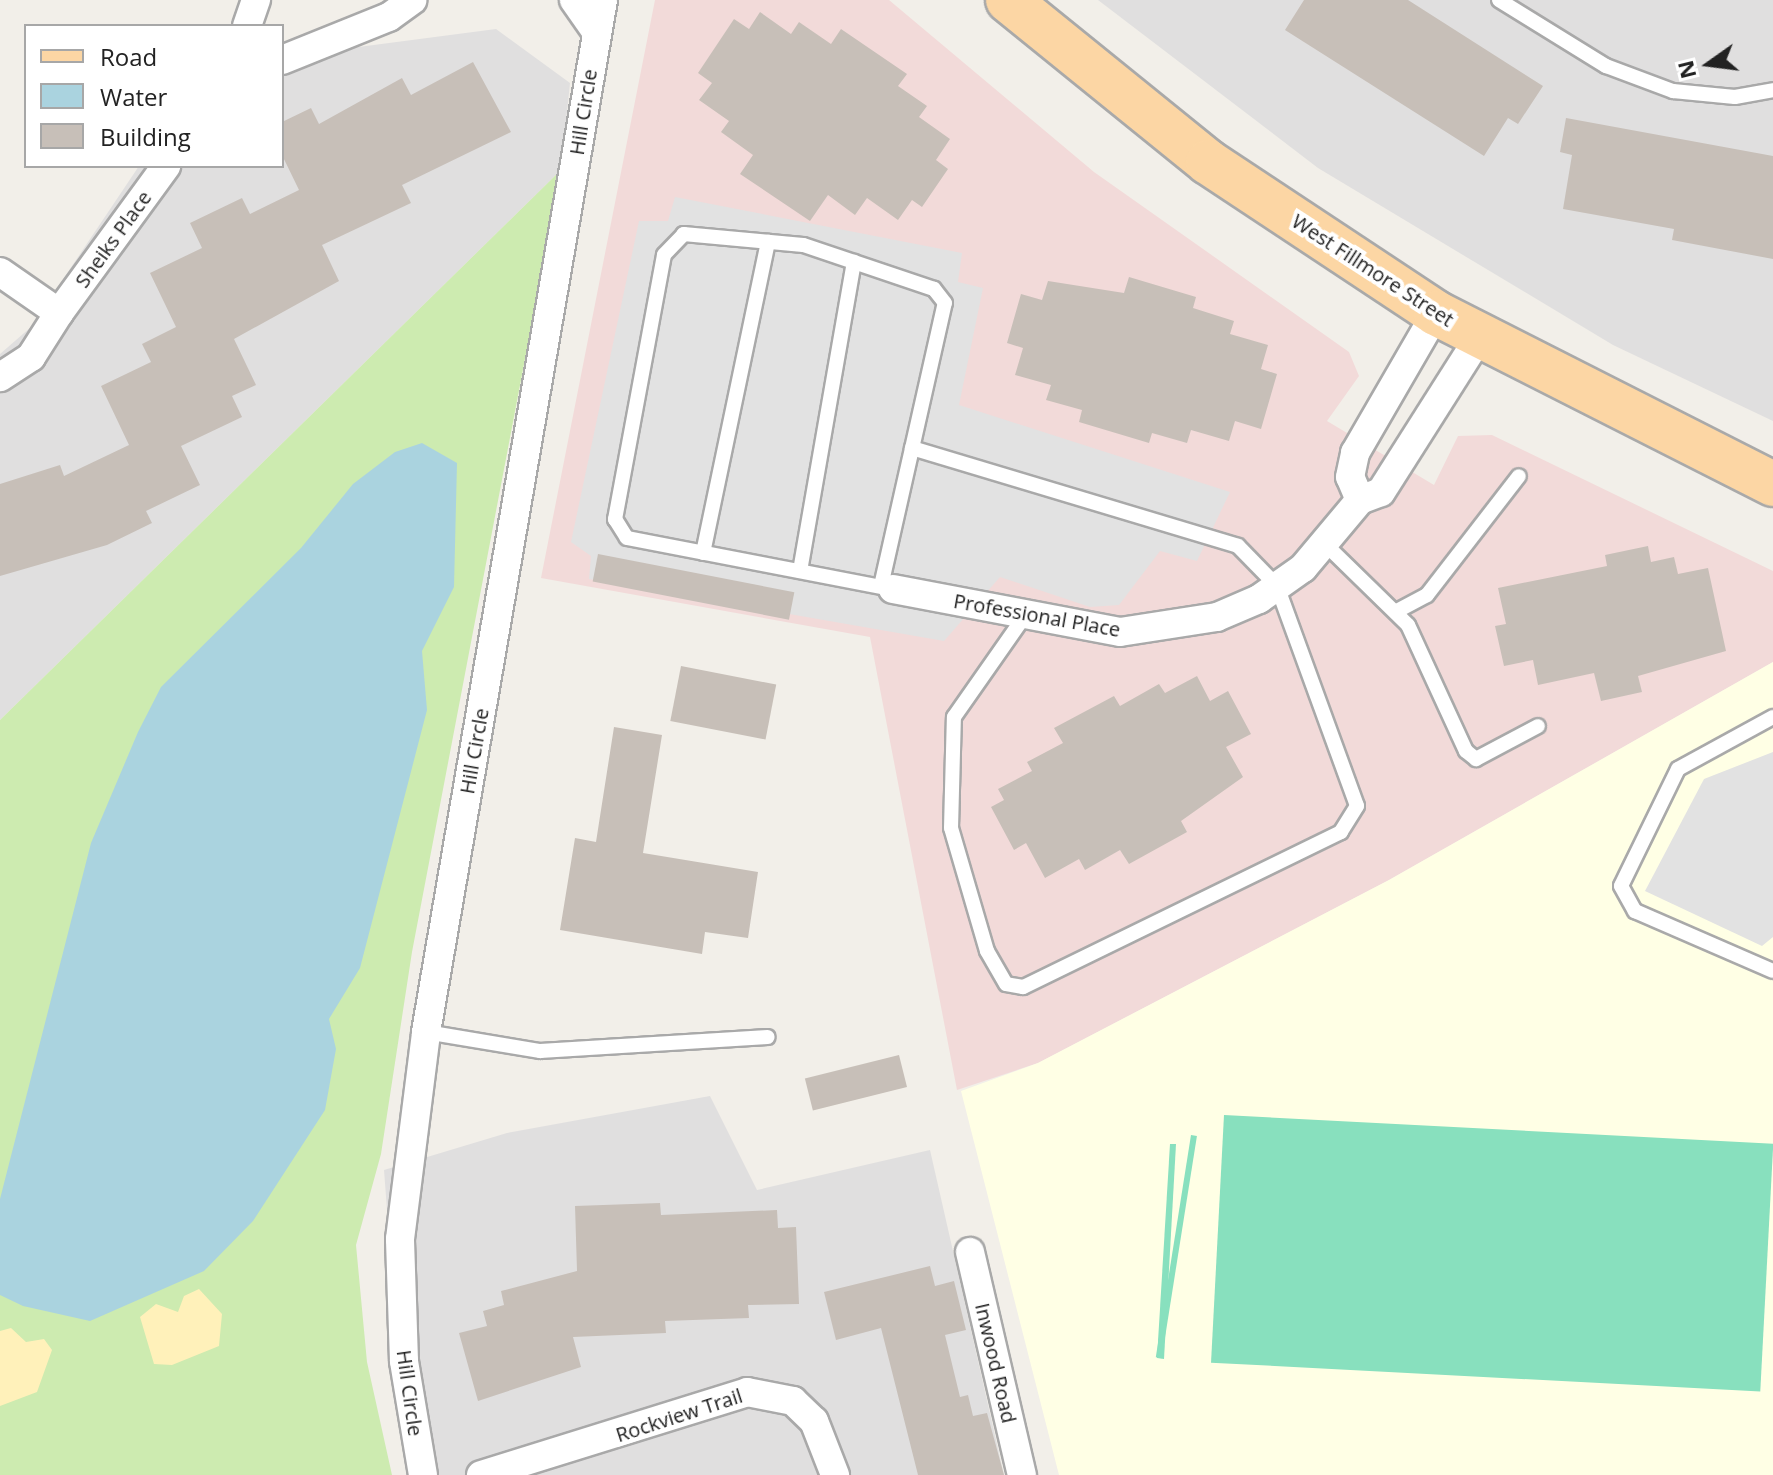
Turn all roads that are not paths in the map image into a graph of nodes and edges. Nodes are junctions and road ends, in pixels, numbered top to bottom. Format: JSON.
{"nodes":[{"id":1,"x":256,"y":0,"type":"edge"},
{"id":2,"x":412,"y":0,"type":"edge"},
{"id":3,"x":574,"y":0,"type":"edge"},
{"id":4,"x":603,"y":0,"type":"edge"},
{"id":5,"x":1008,"y":0,"type":"edge"},
{"id":6,"x":1499,"y":0,"type":"edge"},
{"id":7,"x":248,"y":24,"type":"edge"},
{"id":8,"x":595,"y":30,"type":"junction"},
{"id":9,"x":284,"y":59,"type":"edge"},
{"id":10,"x":1773,"y":90,"type":"edge"},
{"id":11,"x":165,"y":168,"type":"edge"},
{"id":12,"x":768,"y":242,"type":"junction"},
{"id":13,"x":854,"y":262,"type":"junction"},
{"id":14,"x":0,"y":272,"type":"edge"},
{"id":15,"x":59,"y":313,"type":"junction"},
{"id":16,"x":1436,"y":313,"type":"junction"},
{"id":17,"x":1480,"y":336,"type":"junction"},
{"id":18,"x":0,"y":377,"type":"edge"},
{"id":19,"x":912,"y":448,"type":"junction"},
{"id":20,"x":1519,"y":476,"type":"dead end"},
{"id":21,"x":1773,"y":484,"type":"edge"},
{"id":22,"x":1360,"y":500,"type":"junction"},
{"id":23,"x":1324,"y":543,"type":"junction"},
{"id":24,"x":703,"y":553,"type":"junction"},
{"id":25,"x":800,"y":571,"type":"junction"},
{"id":26,"x":1277,"y":586,"type":"junction"},
{"id":27,"x":887,"y":587,"type":"junction"},
{"id":28,"x":1397,"y":611,"type":"junction"},
{"id":29,"x":1026,"y":614,"type":"junction"},
{"id":30,"x":1773,"y":717,"type":"edge"},
{"id":31,"x":1538,"y":726,"type":"dead end"},
{"id":32,"x":1773,"y":971,"type":"edge"},
{"id":33,"x":426,"y":1032,"type":"junction"},
{"id":34,"x":768,"y":1037,"type":"dead end"},
{"id":35,"x":970,"y":1252,"type":"dead end"},
{"id":36,"x":423,"y":1475,"type":"edge"},
{"id":37,"x":481,"y":1475,"type":"edge"},
{"id":38,"x":835,"y":1475,"type":"edge"},
{"id":39,"x":1022,"y":1475,"type":"edge"}],
"edges":[{"from":1,"to":7,"type":"street"},
{"from":2,"to":9,"type":"street"},
{"from":3,"to":8,"type":"street"},
{"from":4,"to":8,"type":"street","name":"Hill Circle"},
{"from":5,"to":16,"type":"main road","name":"West Fillmore Street"},
{"from":6,"to":10,"type":"lane"},
{"from":8,"to":33,"type":"street","name":"Hill Circle"},
{"from":11,"to":15,"type":"street","name":"Sheiks Place"},
{"from":12,"to":13,"type":"lane"},
{"from":12,"to":24,"type":"lane"},
{"from":12,"to":24,"type":"lane"},
{"from":13,"to":19,"type":"lane"},
{"from":13,"to":25,"type":"lane"},
{"from":14,"to":15,"type":"street"},
{"from":15,"to":18,"type":"street","name":"Sheiks Place"},
{"from":16,"to":17,"type":"main road","name":"West Fillmore Street"},
{"from":16,"to":22,"type":"street"},
{"from":17,"to":21,"type":"main road","name":"West Fillmore Street"},
{"from":17,"to":22,"type":"street","name":"Professional Place"},
{"from":19,"to":26,"type":"lane"},
{"from":19,"to":27,"type":"lane"},
{"from":20,"to":28,"type":"lane"},
{"from":22,"to":23,"type":"street","name":"Professional Place"},
{"from":23,"to":26,"type":"street","name":"Professional Place"},
{"from":23,"to":28,"type":"lane"},
{"from":24,"to":25,"type":"lane"},
{"from":25,"to":27,"type":"lane"},
{"from":26,"to":29,"type":"street","name":"Professional Place"},
{"from":26,"to":29,"type":"lane"},
{"from":27,"to":29,"type":"street","name":"Professional Place"},
{"from":28,"to":31,"type":"lane"},
{"from":30,"to":32,"type":"lane"},
{"from":33,"to":34,"type":"lane"},
{"from":33,"to":36,"type":"street","name":"Hill Circle"},
{"from":35,"to":39,"type":"street","name":"Inwood Road"},
{"from":37,"to":38,"type":"street","name":"Rockview Trail"}]}
